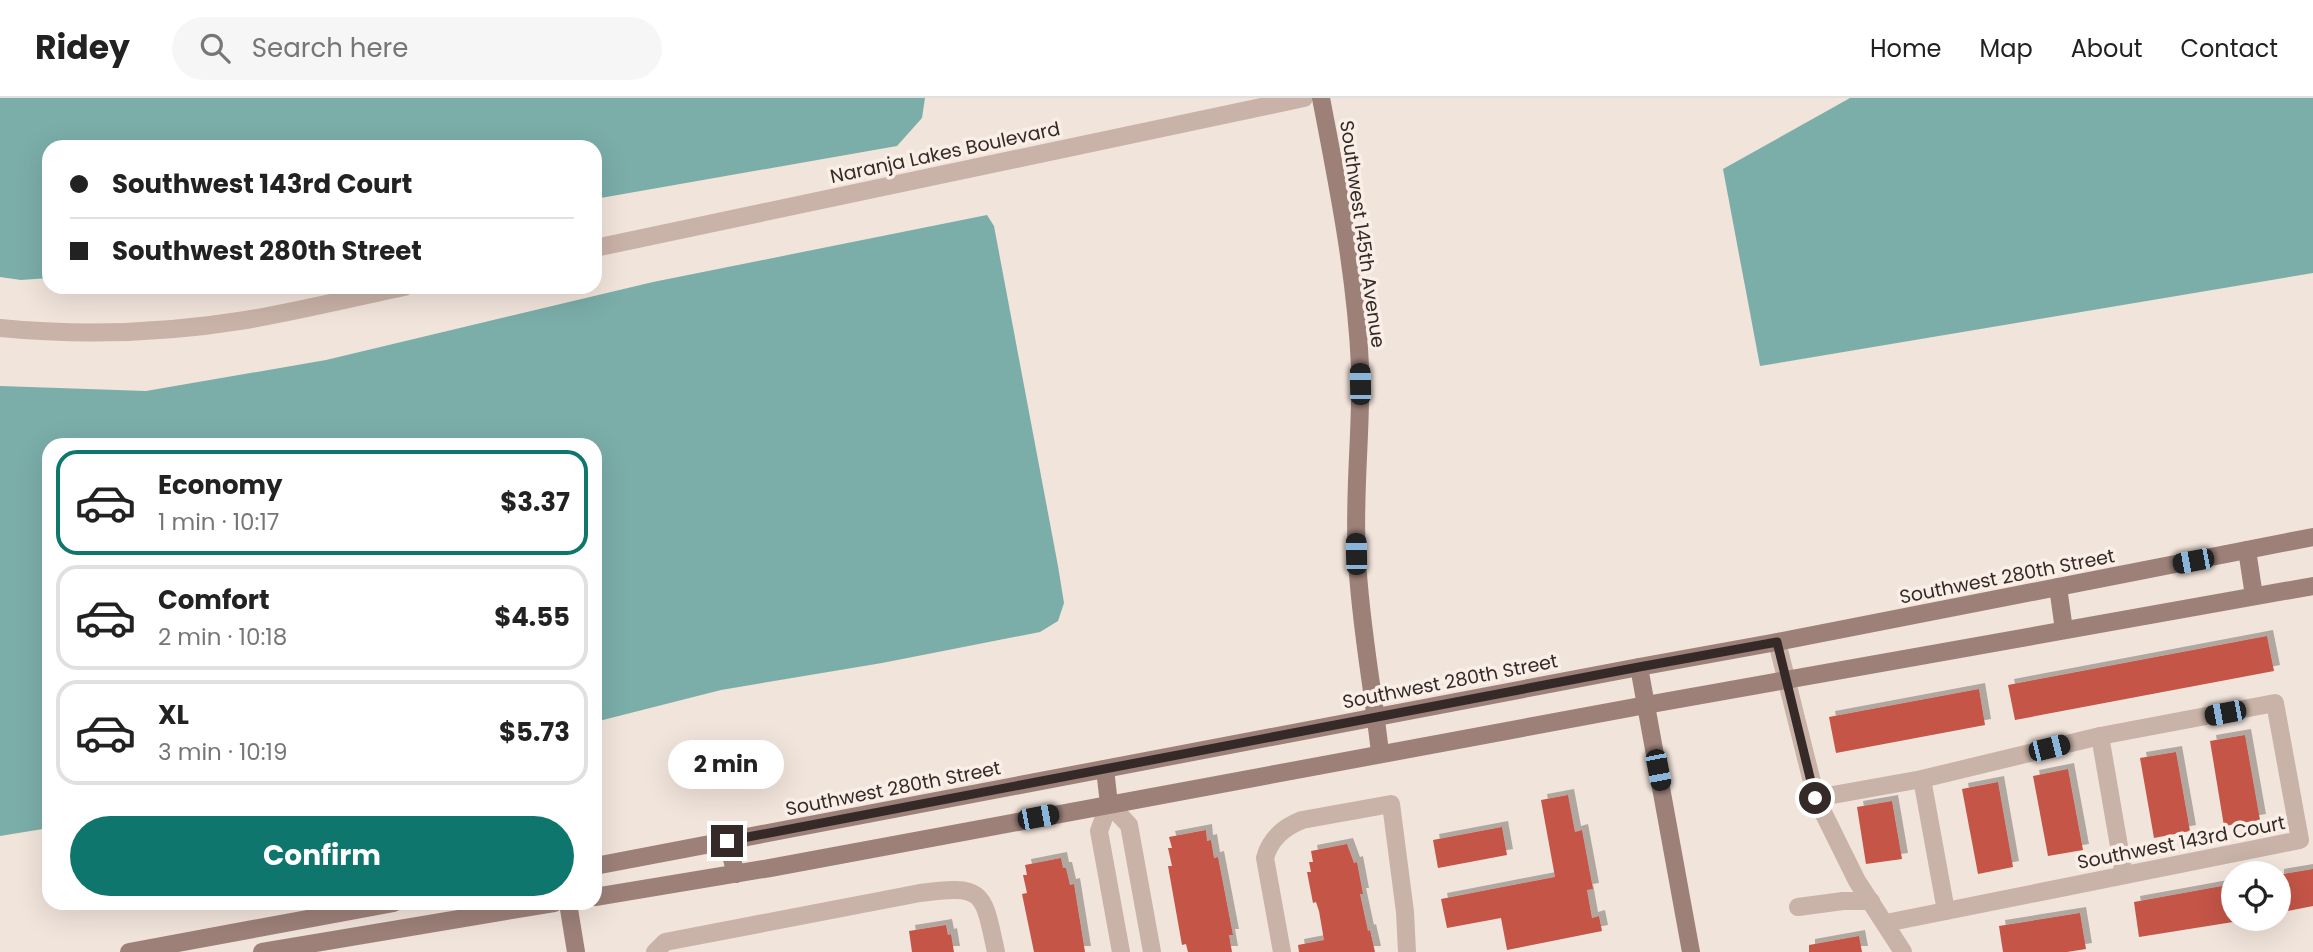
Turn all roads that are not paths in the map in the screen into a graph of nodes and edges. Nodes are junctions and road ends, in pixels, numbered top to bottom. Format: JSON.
{"nodes":[{"id":1,"x":1304,"y":98,"type":"edge"},
{"id":2,"x":1321,"y":98,"type":"edge"},
{"id":3,"x":602,"y":247,"type":"edge"},
{"id":4,"x":371,"y":294,"type":"edge"},
{"id":5,"x":0,"y":328,"type":"edge"},
{"id":6,"x":2313,"y":537,"type":"edge"},
{"id":7,"x":2246,"y":550,"type":"junction"},
{"id":8,"x":2313,"y":586,"type":"edge"},
{"id":9,"x":2058,"y":587,"type":"junction"},
{"id":10,"x":2254,"y":596,"type":"junction"},
{"id":11,"x":2064,"y":630,"type":"junction"},
{"id":12,"x":1777,"y":642,"type":"junction"},
{"id":13,"x":1639,"y":667,"type":"junction"},
{"id":14,"x":1786,"y":680,"type":"junction"},
{"id":15,"x":1646,"y":705,"type":"junction"},
{"id":16,"x":1376,"y":717,"type":"junction"},
{"id":17,"x":2100,"y":736,"type":"junction"},
{"id":18,"x":1380,"y":753,"type":"junction"},
{"id":19,"x":1105,"y":769,"type":"junction"},
{"id":20,"x":1922,"y":779,"type":"junction"},
{"id":21,"x":1815,"y":798,"type":"junction"},
{"id":22,"x":1108,"y":804,"type":"junction"},
{"id":23,"x":727,"y":841,"type":"junction"},
{"id":24,"x":602,"y":865,"type":"edge"},
{"id":25,"x":736,"y":874,"type":"junction"},
{"id":26,"x":2124,"y":875,"type":"junction"},
{"id":27,"x":602,"y":896,"type":"edge"},
{"id":28,"x":1871,"y":901,"type":"junction"},
{"id":29,"x":1798,"y":907,"type":"dead end"},
{"id":30,"x":356,"y":910,"type":"edge"},
{"id":31,"x":512,"y":910,"type":"edge"},
{"id":32,"x":569,"y":910,"type":"edge"},
{"id":33,"x":1946,"y":911,"type":"junction"},
{"id":34,"x":1886,"y":923,"type":"junction"},
{"id":35,"x":129,"y":952,"type":"edge"},
{"id":36,"x":262,"y":952,"type":"edge"},
{"id":37,"x":576,"y":952,"type":"edge"},
{"id":38,"x":655,"y":952,"type":"edge"},
{"id":39,"x":996,"y":952,"type":"edge"},
{"id":40,"x":1121,"y":952,"type":"edge"},
{"id":41,"x":1152,"y":952,"type":"edge"},
{"id":42,"x":1282,"y":952,"type":"edge"},
{"id":43,"x":1407,"y":952,"type":"edge"},
{"id":44,"x":1691,"y":952,"type":"edge"},
{"id":45,"x":1903,"y":952,"type":"edge"}],
"edges":[{"from":1,"to":3,"type":"street","name":"Naranja Lakes Boulevard"},
{"from":2,"to":16,"type":"street","name":"Southwest 145th Avenue"},
{"from":4,"to":5,"type":"street"},
{"from":6,"to":7,"type":"street","name":"Southwest 280th Street"},
{"from":7,"to":9,"type":"street","name":"Southwest 280th Street"},
{"from":7,"to":10,"type":"street"},
{"from":8,"to":10,"type":"street"},
{"from":9,"to":11,"type":"street"},
{"from":9,"to":12,"type":"street","name":"Southwest 280th Street"},
{"from":10,"to":11,"type":"street"},
{"from":11,"to":14,"type":"street"},
{"from":12,"to":13,"type":"street","name":"Southwest 280th Street"},
{"from":12,"to":14,"type":"street"},
{"from":13,"to":15,"type":"street"},
{"from":13,"to":16,"type":"street","name":"Southwest 280th Street"},
{"from":14,"to":15,"type":"street"},
{"from":14,"to":21,"type":"street"},
{"from":15,"to":18,"type":"street"},
{"from":15,"to":44,"type":"street"},
{"from":16,"to":18,"type":"street","name":"Southwest 145th Avenue"},
{"from":16,"to":19,"type":"street","name":"Southwest 280th Street"},
{"from":17,"to":20,"type":"street","name":"Southwest 143rd Court"},
{"from":17,"to":26,"type":"street"},
{"from":17,"to":26,"type":"street","name":"Southwest 143rd Court"},
{"from":18,"to":22,"type":"street"},
{"from":19,"to":22,"type":"street"},
{"from":19,"to":23,"type":"street","name":"Southwest 280th Street"},
{"from":20,"to":21,"type":"street","name":"Southwest 143rd Court"},
{"from":20,"to":33,"type":"street"},
{"from":21,"to":28,"type":"street"},
{"from":22,"to":25,"type":"street"},
{"from":22,"to":40,"type":"street"},
{"from":22,"to":41,"type":"street"},
{"from":23,"to":24,"type":"street","name":"Southwest 280th Street"},
{"from":23,"to":25,"type":"street"},
{"from":25,"to":27,"type":"street"},
{"from":26,"to":33,"type":"street","name":"Southwest 143rd Court"},
{"from":28,"to":29,"type":"street"},
{"from":28,"to":34,"type":"street"},
{"from":30,"to":35,"type":"street"},
{"from":31,"to":36,"type":"street"},
{"from":32,"to":37,"type":"street"},
{"from":33,"to":34,"type":"street","name":"Southwest 143rd Court"},
{"from":34,"to":45,"type":"street"},
{"from":38,"to":39,"type":"street"},
{"from":42,"to":43,"type":"street"}]}
